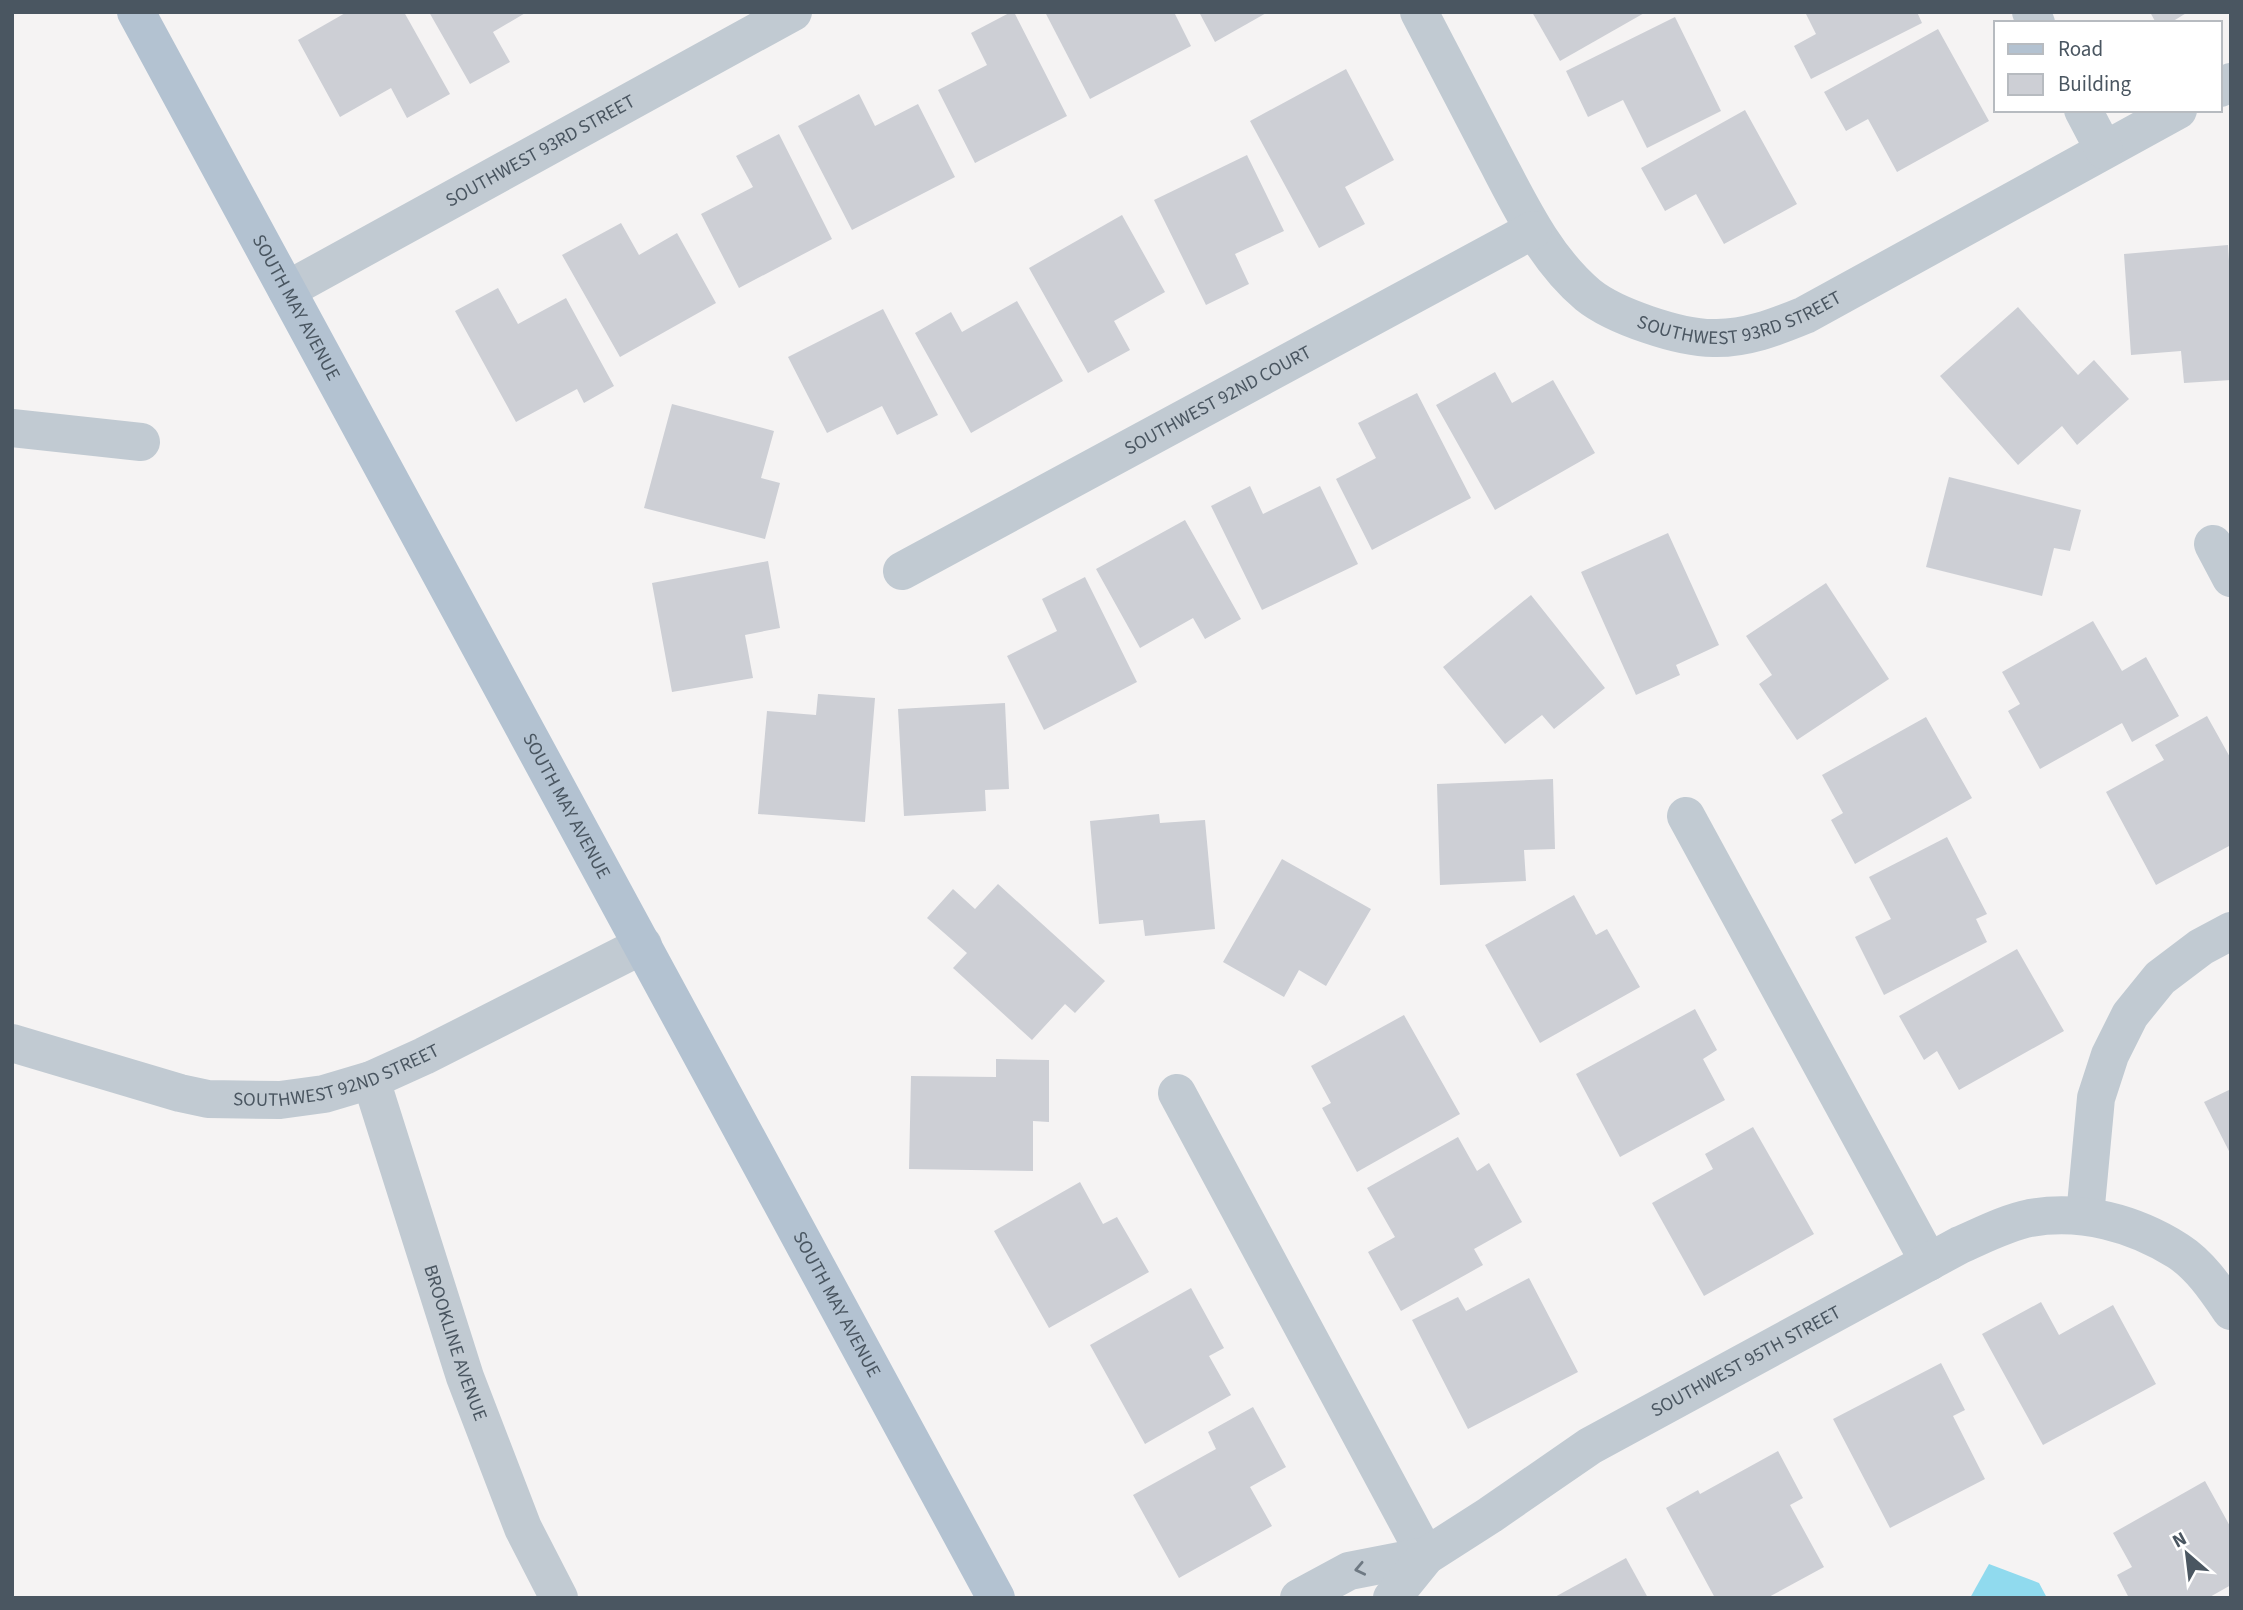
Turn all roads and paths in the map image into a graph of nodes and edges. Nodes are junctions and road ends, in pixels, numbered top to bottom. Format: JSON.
{"nodes":[{"id":1,"x":136,"y":12,"type":"edge"},
{"id":2,"x":793,"y":12,"type":"edge"},
{"id":3,"x":1419,"y":12,"type":"edge"},
{"id":4,"x":2084,"y":112,"type":"edge"},
{"id":5,"x":2174,"y":112,"type":"edge"},
{"id":6,"x":2104,"y":150,"type":"junction"},
{"id":7,"x":1533,"y":230,"type":"junction"},
{"id":8,"x":287,"y":290,"type":"junction"},
{"id":9,"x":12,"y":428,"type":"edge"},
{"id":10,"x":141,"y":442,"type":"dead end"},
{"id":11,"x":2213,"y":544,"type":"dead end"},
{"id":12,"x":902,"y":571,"type":"dead end"},
{"id":13,"x":2231,"y":578,"type":"edge"},
{"id":14,"x":1686,"y":816,"type":"dead end"},
{"id":15,"x":2231,"y":931,"type":"edge"},
{"id":16,"x":643,"y":945,"type":"junction"},
{"id":17,"x":12,"y":1042,"type":"edge"},
{"id":18,"x":372,"y":1080,"type":"junction"},
{"id":19,"x":1177,"y":1093,"type":"dead end"},
{"id":20,"x":2085,"y":1216,"type":"junction"},
{"id":21,"x":1930,"y":1262,"type":"junction"},
{"id":22,"x":2231,"y":1311,"type":"edge"},
{"id":23,"x":1426,"y":1556,"type":"junction"},
{"id":24,"x":559,"y":1598,"type":"edge"},
{"id":25,"x":996,"y":1598,"type":"edge"},
{"id":26,"x":1299,"y":1598,"type":"edge"},
{"id":27,"x":1392,"y":1598,"type":"edge"}],
"edges":[{"from":1,"to":8,"type":"main road","name":"SOUTH MAY AVENUE"},
{"from":2,"to":8,"type":"street","name":"SOUTHWEST 93RD STREET"},
{"from":3,"to":7,"type":"street","name":"SOUTHWEST 93RD STREET"},
{"from":4,"to":6,"type":"street"},
{"from":5,"to":6,"type":"street","name":"SOUTHWEST 93RD STREET"},
{"from":6,"to":7,"type":"street","name":"SOUTHWEST 93RD STREET"},
{"from":7,"to":12,"type":"street","name":"SOUTHWEST 92ND COURT"},
{"from":8,"to":16,"type":"main road","name":"SOUTH MAY AVENUE"},
{"from":9,"to":10,"type":"street"},
{"from":11,"to":13,"type":"street"},
{"from":14,"to":21,"type":"street"},
{"from":15,"to":20,"type":"street"},
{"from":16,"to":18,"type":"street","name":"SOUTHWEST 92ND STREET"},
{"from":16,"to":25,"type":"main road","name":"SOUTH MAY AVENUE"},
{"from":17,"to":18,"type":"street","name":"SOUTHWEST 92ND STREET"},
{"from":18,"to":24,"type":"street","name":"BROOKLINE AVENUE"},
{"from":19,"to":23,"type":"street"},
{"from":20,"to":21,"type":"street","name":"SOUTHWEST 95TH STREET"},
{"from":20,"to":22,"type":"street","name":"SOUTHWEST 95TH STREET"},
{"from":21,"to":23,"type":"street","name":"SOUTHWEST 95TH STREET"},
{"from":23,"to":26,"type":"street","name":"SOUTHWEST 95TH STREET","one_way":true},
{"from":23,"to":27,"type":"street","name":"SOUTHWEST 95TH STREET"}]}
